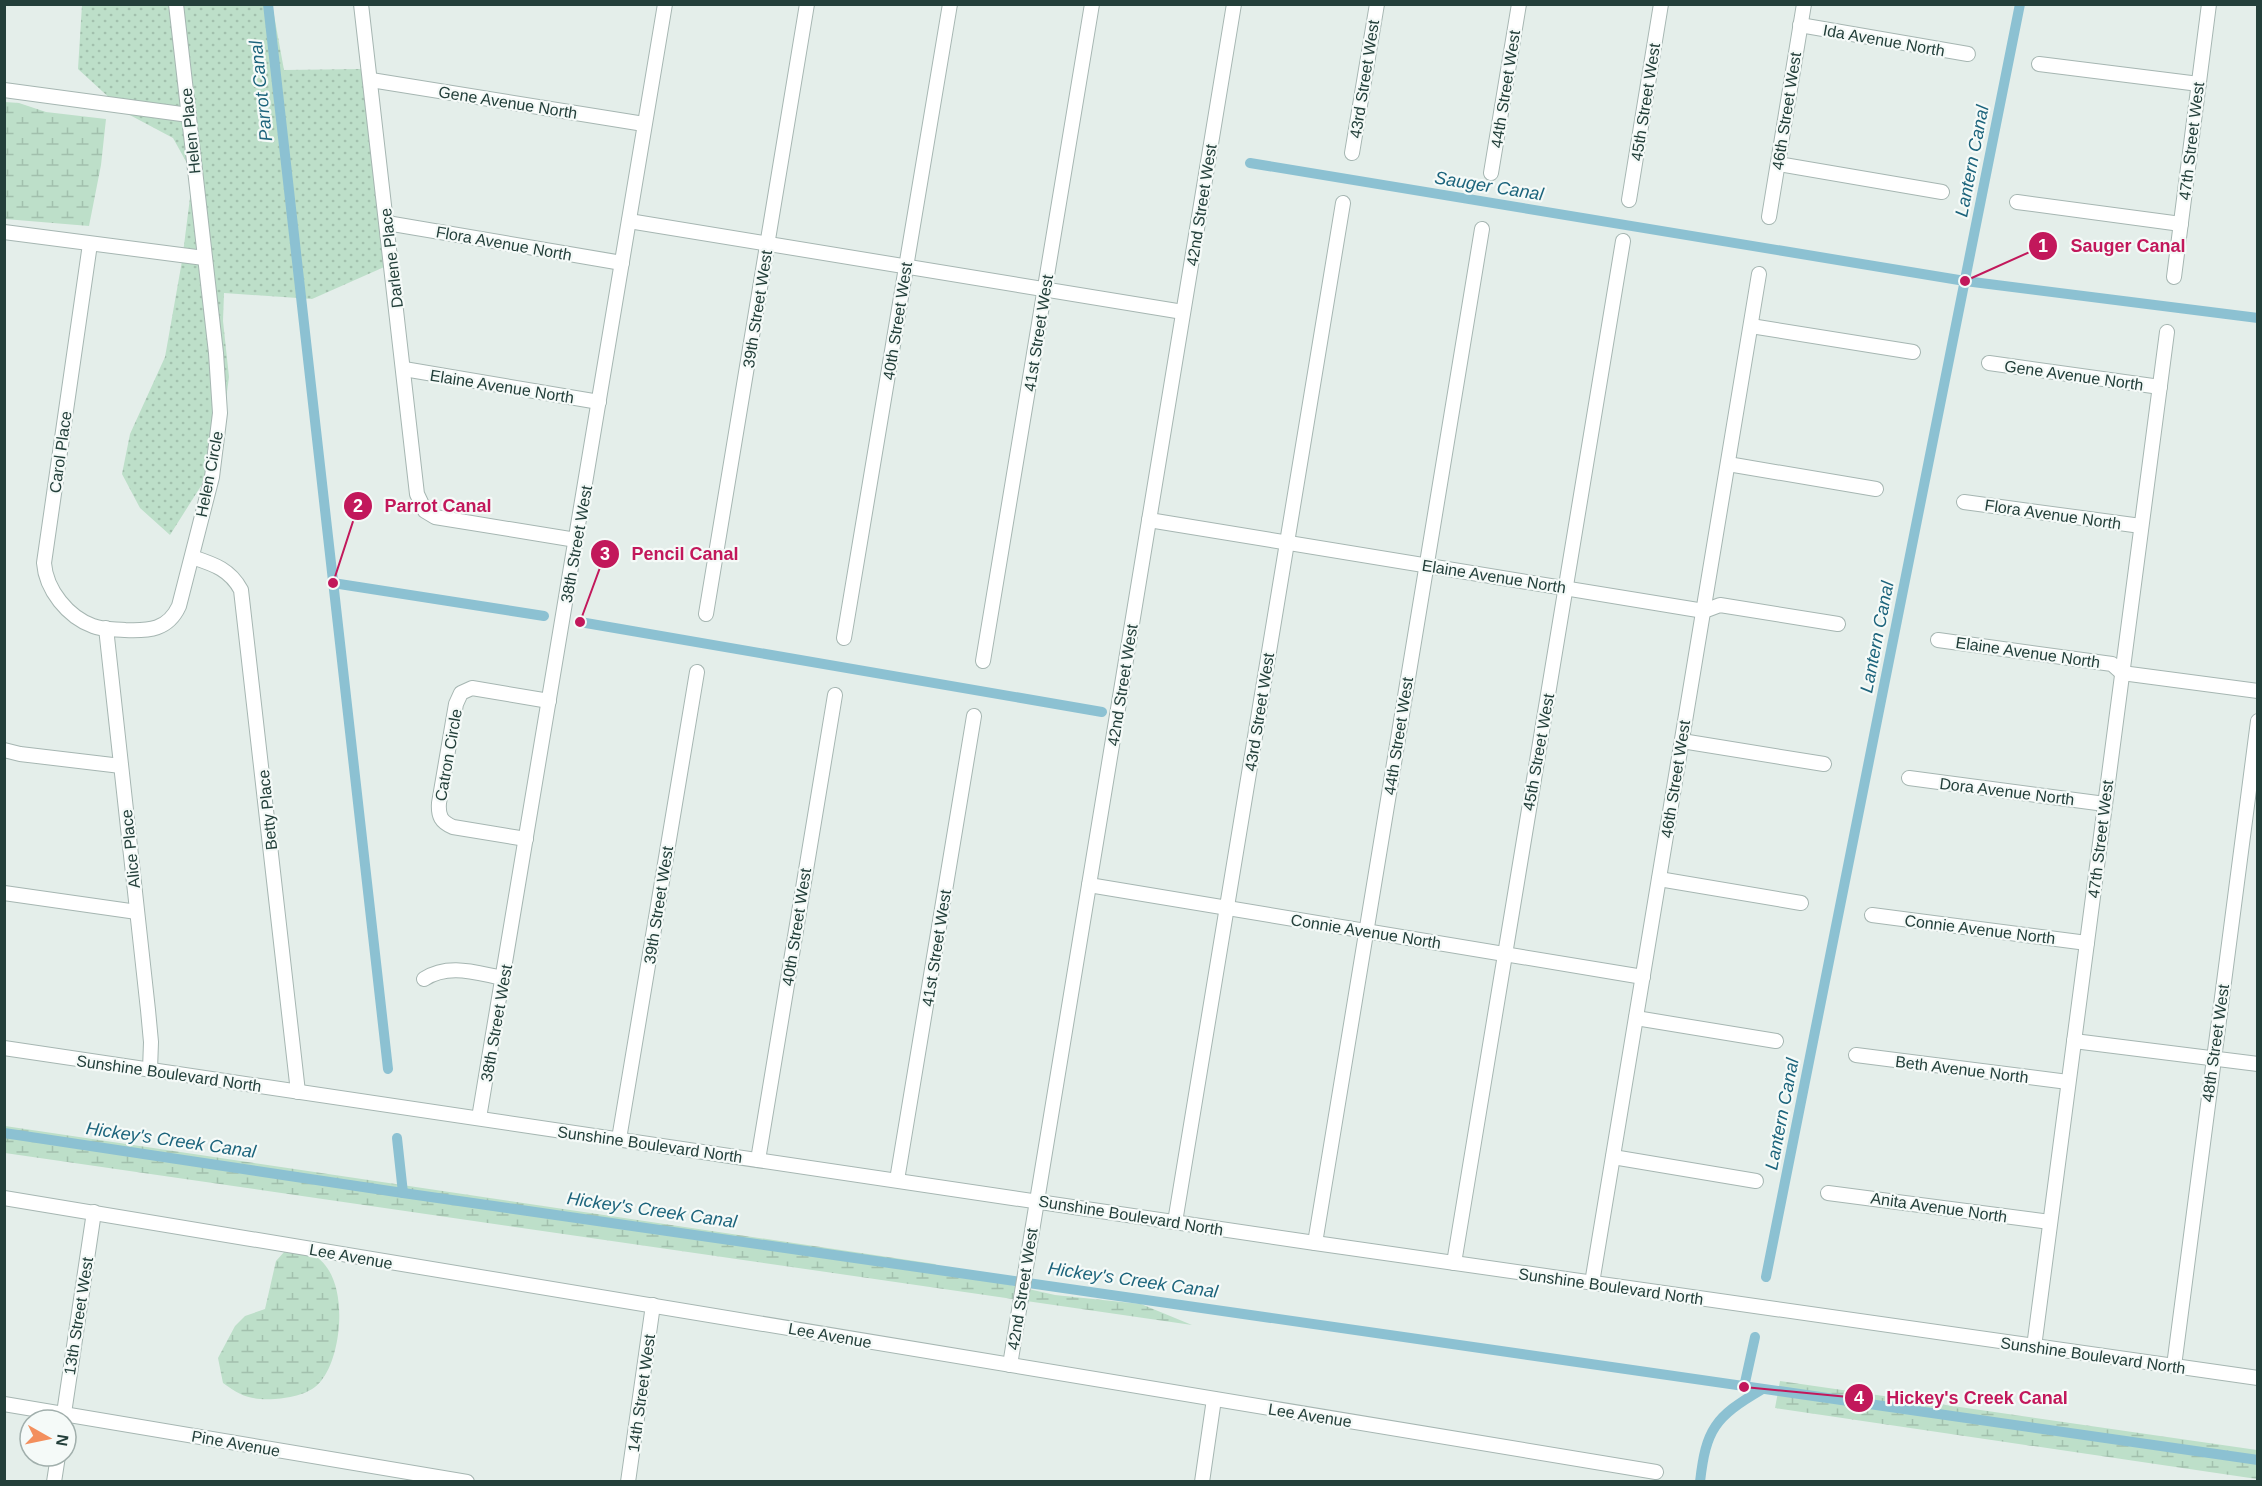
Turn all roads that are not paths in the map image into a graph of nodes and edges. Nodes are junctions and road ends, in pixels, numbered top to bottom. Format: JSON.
{"nodes":[{"id":1,"x":176,"y":4,"type":"edge"},
{"id":2,"x":361,"y":4,"type":"edge"},
{"id":3,"x":665,"y":4,"type":"edge"},
{"id":4,"x":807,"y":4,"type":"edge"},
{"id":5,"x":950,"y":4,"type":"edge"},
{"id":6,"x":1092,"y":4,"type":"edge"},
{"id":7,"x":1234,"y":4,"type":"edge"},
{"id":8,"x":1377,"y":4,"type":"edge"},
{"id":9,"x":1519,"y":4,"type":"edge"},
{"id":10,"x":1661,"y":4,"type":"edge"},
{"id":11,"x":1804,"y":4,"type":"edge"},
{"id":12,"x":2209,"y":4,"type":"edge"},
{"id":13,"x":1800,"y":25,"type":"junction"},
{"id":14,"x":1968,"y":54,"type":"dead end"},
{"id":15,"x":2039,"y":64,"type":"dead end"},
{"id":16,"x":371,"y":80,"type":"junction"},
{"id":17,"x":2199,"y":84,"type":"junction"},
{"id":18,"x":4,"y":90,"type":"edge"},
{"id":19,"x":189,"y":115,"type":"junction"},
{"id":20,"x":644,"y":124,"type":"junction"},
{"id":21,"x":1352,"y":153,"type":"dead end"},
{"id":22,"x":1778,"y":164,"type":"junction"},
{"id":23,"x":1491,"y":173,"type":"dead end"},
{"id":24,"x":1942,"y":192,"type":"dead end"},
{"id":25,"x":1629,"y":200,"type":"dead end"},
{"id":26,"x":2017,"y":202,"type":"dead end"},
{"id":27,"x":1343,"y":203,"type":"dead end"},
{"id":28,"x":1769,"y":217,"type":"dead end"},
{"id":29,"x":629,"y":221,"type":"junction"},
{"id":30,"x":387,"y":223,"type":"junction"},
{"id":31,"x":2181,"y":224,"type":"junction"},
{"id":32,"x":1482,"y":229,"type":"dead end"},
{"id":33,"x":4,"y":232,"type":"edge"},
{"id":34,"x":1623,"y":241,"type":"dead end"},
{"id":35,"x":90,"y":244,"type":"junction"},
{"id":36,"x":768,"y":244,"type":"junction"},
{"id":37,"x":204,"y":258,"type":"junction"},
{"id":38,"x":622,"y":263,"type":"junction"},
{"id":39,"x":906,"y":266,"type":"junction"},
{"id":40,"x":1759,"y":274,"type":"dead end"},
{"id":41,"x":2174,"y":277,"type":"dead end"},
{"id":42,"x":1045,"y":290,"type":"junction"},
{"id":43,"x":1183,"y":312,"type":"junction"},
{"id":44,"x":1750,"y":326,"type":"junction"},
{"id":45,"x":2167,"y":332,"type":"dead end"},
{"id":46,"x":1913,"y":352,"type":"dead end"},
{"id":47,"x":1989,"y":363,"type":"dead end"},
{"id":48,"x":404,"y":369,"type":"junction"},
{"id":49,"x":2160,"y":387,"type":"junction"},
{"id":50,"x":599,"y":402,"type":"junction"},
{"id":51,"x":1728,"y":464,"type":"junction"},
{"id":52,"x":1876,"y":489,"type":"dead end"},
{"id":53,"x":1964,"y":502,"type":"dead end"},
{"id":54,"x":1149,"y":520,"type":"junction"},
{"id":55,"x":2142,"y":526,"type":"junction"},
{"id":56,"x":576,"y":540,"type":"junction"},
{"id":57,"x":1287,"y":542,"type":"junction"},
{"id":58,"x":192,"y":557,"type":"junction"},
{"id":59,"x":1426,"y":565,"type":"junction"},
{"id":60,"x":1566,"y":587,"type":"junction"},
{"id":61,"x":1704,"y":611,"type":"junction"},
{"id":62,"x":706,"y":614,"type":"dead end"},
{"id":63,"x":1838,"y":624,"type":"dead end"},
{"id":64,"x":106,"y":628,"type":"junction"},
{"id":65,"x":844,"y":638,"type":"dead end"},
{"id":66,"x":1938,"y":640,"type":"dead end"},
{"id":67,"x":983,"y":661,"type":"dead end"},
{"id":68,"x":697,"y":672,"type":"dead end"},
{"id":69,"x":2122,"y":673,"type":"junction"},
{"id":70,"x":2258,"y":691,"type":"edge"},
{"id":71,"x":835,"y":695,"type":"dead end"},
{"id":72,"x":549,"y":701,"type":"junction"},
{"id":73,"x":974,"y":716,"type":"dead end"},
{"id":74,"x":2258,"y":721,"type":"edge"},
{"id":75,"x":1682,"y":741,"type":"junction"},
{"id":76,"x":4,"y":750,"type":"edge"},
{"id":77,"x":1824,"y":764,"type":"dead end"},
{"id":78,"x":121,"y":766,"type":"junction"},
{"id":79,"x":1909,"y":778,"type":"dead end"},
{"id":80,"x":2105,"y":804,"type":"junction"},
{"id":81,"x":526,"y":839,"type":"junction"},
{"id":82,"x":1659,"y":879,"type":"junction"},
{"id":83,"x":1089,"y":885,"type":"junction"},
{"id":84,"x":4,"y":893,"type":"edge"},
{"id":85,"x":1801,"y":903,"type":"dead end"},
{"id":86,"x":1227,"y":908,"type":"junction"},
{"id":87,"x":137,"y":912,"type":"junction"},
{"id":88,"x":1872,"y":915,"type":"dead end"},
{"id":89,"x":1365,"y":930,"type":"junction"},
{"id":90,"x":2087,"y":943,"type":"junction"},
{"id":91,"x":1504,"y":953,"type":"junction"},
{"id":92,"x":1643,"y":976,"type":"junction"},
{"id":93,"x":503,"y":978,"type":"junction"},
{"id":94,"x":424,"y":980,"type":"dead end"},
{"id":95,"x":1636,"y":1018,"type":"junction"},
{"id":96,"x":1776,"y":1041,"type":"dead end"},
{"id":97,"x":2074,"y":1041,"type":"junction"},
{"id":98,"x":4,"y":1048,"type":"edge"},
{"id":99,"x":1856,"y":1055,"type":"dead end"},
{"id":100,"x":2213,"y":1059,"type":"junction"},
{"id":101,"x":2258,"y":1064,"type":"edge"},
{"id":102,"x":150,"y":1070,"type":"junction"},
{"id":103,"x":2068,"y":1082,"type":"junction"},
{"id":104,"x":298,"y":1092,"type":"junction"},
{"id":105,"x":479,"y":1118,"type":"junction"},
{"id":106,"x":619,"y":1139,"type":"junction"},
{"id":107,"x":1613,"y":1157,"type":"junction"},
{"id":108,"x":758,"y":1160,"type":"junction"},
{"id":109,"x":897,"y":1180,"type":"junction"},
{"id":110,"x":1756,"y":1181,"type":"dead end"},
{"id":111,"x":1828,"y":1193,"type":"dead end"},
{"id":112,"x":4,"y":1198,"type":"edge"},
{"id":113,"x":1036,"y":1201,"type":"junction"},
{"id":114,"x":94,"y":1212,"type":"junction"},
{"id":115,"x":1175,"y":1222,"type":"junction"},
{"id":116,"x":2050,"y":1222,"type":"junction"},
{"id":117,"x":1315,"y":1243,"type":"junction"},
{"id":118,"x":1454,"y":1263,"type":"junction"},
{"id":119,"x":1592,"y":1283,"type":"junction"},
{"id":120,"x":653,"y":1305,"type":"junction"},
{"id":121,"x":2034,"y":1347,"type":"junction"},
{"id":122,"x":1010,"y":1365,"type":"junction"},
{"id":123,"x":2174,"y":1366,"type":"junction"},
{"id":124,"x":2258,"y":1378,"type":"edge"},
{"id":125,"x":1214,"y":1399,"type":"junction"},
{"id":126,"x":4,"y":1404,"type":"edge"},
{"id":127,"x":22,"y":1408,"type":"edge"},
{"id":128,"x":64,"y":1408,"type":"edge"},
{"id":129,"x":78,"y":1419,"type":"edge"},
{"id":130,"x":1656,"y":1472,"type":"dead end"},
{"id":131,"x":467,"y":1482,"type":"edge"},
{"id":132,"x":628,"y":1482,"type":"edge"},
{"id":133,"x":1202,"y":1482,"type":"edge"}],
"edges":[{"from":1,"to":19,"type":"street","name":"Helen Place"},
{"from":2,"to":16,"type":"street","name":"Darlene Place"},
{"from":3,"to":20,"type":"street","name":"38th Street West"},
{"from":4,"to":36,"type":"street","name":"39th Street West"},
{"from":5,"to":39,"type":"street","name":"40th Street West"},
{"from":6,"to":42,"type":"street","name":"41st Street West"},
{"from":7,"to":43,"type":"street","name":"42nd Street West"},
{"from":8,"to":21,"type":"street","name":"43rd Street West"},
{"from":9,"to":23,"type":"street","name":"44th Street West"},
{"from":10,"to":25,"type":"street","name":"45th Street West"},
{"from":11,"to":13,"type":"street","name":"46th Street West"},
{"from":12,"to":17,"type":"street","name":"47th Street West"},
{"from":13,"to":14,"type":"street","name":"Ida Avenue North"},
{"from":13,"to":22,"type":"street","name":"46th Street West"},
{"from":15,"to":17,"type":"street"},
{"from":16,"to":20,"type":"street","name":"Gene Avenue North"},
{"from":16,"to":30,"type":"street","name":"Darlene Place"},
{"from":17,"to":31,"type":"street","name":"47th Street West"},
{"from":18,"to":19,"type":"street"},
{"from":19,"to":37,"type":"street","name":"Helen Place"},
{"from":20,"to":29,"type":"street","name":"38th Street West"},
{"from":22,"to":24,"type":"street"},
{"from":22,"to":28,"type":"street","name":"46th Street West"},
{"from":26,"to":31,"type":"street"},
{"from":27,"to":57,"type":"street","name":"43rd Street West"},
{"from":29,"to":36,"type":"street"},
{"from":29,"to":38,"type":"street","name":"38th Street West"},
{"from":30,"to":38,"type":"street","name":"Flora Avenue North"},
{"from":30,"to":48,"type":"street","name":"Darlene Place"},
{"from":31,"to":41,"type":"street","name":"47th Street West"},
{"from":32,"to":59,"type":"street","name":"44th Street West"},
{"from":33,"to":35,"type":"street"},
{"from":34,"to":60,"type":"street","name":"45th Street West"},
{"from":35,"to":37,"type":"street"},
{"from":35,"to":64,"type":"street","name":"Carol Place"},
{"from":36,"to":39,"type":"street"},
{"from":36,"to":62,"type":"street","name":"39th Street West"},
{"from":37,"to":58,"type":"street","name":"Helen Circle"},
{"from":38,"to":50,"type":"street","name":"38th Street West"},
{"from":39,"to":42,"type":"street"},
{"from":39,"to":65,"type":"street","name":"40th Street West"},
{"from":40,"to":44,"type":"street","name":"46th Street West"},
{"from":42,"to":43,"type":"street"},
{"from":42,"to":67,"type":"street","name":"41st Street West"},
{"from":43,"to":54,"type":"street","name":"42nd Street West"},
{"from":44,"to":46,"type":"street"},
{"from":44,"to":51,"type":"street","name":"46th Street West"},
{"from":45,"to":49,"type":"street","name":"47th Street West"},
{"from":47,"to":49,"type":"street","name":"Gene Avenue North"},
{"from":48,"to":50,"type":"street","name":"Elaine Avenue North"},
{"from":48,"to":56,"type":"street","name":"Darlene Place"},
{"from":49,"to":55,"type":"street","name":"47th Street West"},
{"from":50,"to":56,"type":"street","name":"38th Street West"},
{"from":51,"to":52,"type":"street"},
{"from":51,"to":61,"type":"street","name":"46th Street West"},
{"from":53,"to":55,"type":"street","name":"Flora Avenue North"},
{"from":54,"to":57,"type":"street","name":"Elaine Avenue North"},
{"from":54,"to":83,"type":"street","name":"42nd Street West"},
{"from":55,"to":69,"type":"street","name":"47th Street West"},
{"from":56,"to":72,"type":"street","name":"38th Street West"},
{"from":57,"to":59,"type":"street","name":"Elaine Avenue North"},
{"from":57,"to":86,"type":"street","name":"43rd Street West"},
{"from":58,"to":64,"type":"street","name":"Helen Circle"},
{"from":58,"to":104,"type":"street","name":"Betty Place"},
{"from":59,"to":60,"type":"street","name":"Elaine Avenue North"},
{"from":59,"to":89,"type":"street","name":"44th Street West"},
{"from":60,"to":61,"type":"street","name":"Elaine Avenue North"},
{"from":60,"to":91,"type":"street","name":"45th Street West"},
{"from":61,"to":63,"type":"street","name":"Elaine Avenue North"},
{"from":61,"to":75,"type":"street","name":"46th Street West"},
{"from":64,"to":78,"type":"street","name":"Alice Place"},
{"from":66,"to":69,"type":"street","name":"Elaine Avenue North"},
{"from":68,"to":106,"type":"street","name":"39th Street West"},
{"from":69,"to":70,"type":"street","name":"Elaine Avenue North"},
{"from":69,"to":80,"type":"street","name":"47th Street West"},
{"from":71,"to":108,"type":"street","name":"40th Street West"},
{"from":72,"to":81,"type":"street","name":"38th Street West"},
{"from":72,"to":81,"type":"street","name":"Catron Circle"},
{"from":73,"to":109,"type":"street","name":"41st Street West"},
{"from":74,"to":100,"type":"street","name":"48th Street West"},
{"from":75,"to":77,"type":"street"},
{"from":75,"to":82,"type":"street","name":"46th Street West"},
{"from":76,"to":78,"type":"street"},
{"from":78,"to":87,"type":"street","name":"Alice Place"},
{"from":79,"to":80,"type":"street","name":"Dora Avenue North"},
{"from":80,"to":90,"type":"street","name":"47th Street West"},
{"from":81,"to":93,"type":"street","name":"38th Street West"},
{"from":82,"to":85,"type":"street"},
{"from":82,"to":92,"type":"street","name":"46th Street West"},
{"from":83,"to":86,"type":"street","name":"Connie Avenue North"},
{"from":83,"to":113,"type":"street","name":"42nd Street West"},
{"from":84,"to":87,"type":"street"},
{"from":86,"to":89,"type":"street","name":"Connie Avenue North"},
{"from":86,"to":115,"type":"street","name":"43rd Street West"},
{"from":87,"to":102,"type":"street","name":"Alice Place"},
{"from":88,"to":90,"type":"street","name":"Connie Avenue North"},
{"from":89,"to":91,"type":"street","name":"Connie Avenue North"},
{"from":89,"to":117,"type":"street","name":"44th Street West"},
{"from":90,"to":97,"type":"street","name":"47th Street West"},
{"from":91,"to":92,"type":"street","name":"Connie Avenue North"},
{"from":91,"to":118,"type":"street","name":"45th Street West"},
{"from":92,"to":95,"type":"street","name":"46th Street West"},
{"from":93,"to":94,"type":"street"},
{"from":93,"to":105,"type":"street","name":"38th Street West"},
{"from":95,"to":96,"type":"street"},
{"from":95,"to":107,"type":"street","name":"46th Street West"},
{"from":97,"to":100,"type":"street"},
{"from":97,"to":103,"type":"street","name":"47th Street West"},
{"from":98,"to":102,"type":"street","name":"Sunshine Boulevard North"},
{"from":99,"to":103,"type":"street","name":"Beth Avenue North"},
{"from":100,"to":101,"type":"street"},
{"from":100,"to":123,"type":"street","name":"48th Street West"},
{"from":102,"to":104,"type":"street","name":"Sunshine Boulevard North"},
{"from":103,"to":116,"type":"street","name":"47th Street West"},
{"from":104,"to":105,"type":"street","name":"Sunshine Boulevard North"},
{"from":105,"to":106,"type":"street","name":"Sunshine Boulevard North"},
{"from":106,"to":108,"type":"street","name":"Sunshine Boulevard North"},
{"from":107,"to":110,"type":"street"},
{"from":107,"to":119,"type":"street","name":"46th Street West"},
{"from":108,"to":109,"type":"street","name":"Sunshine Boulevard North"},
{"from":109,"to":113,"type":"street","name":"Sunshine Boulevard North"},
{"from":111,"to":116,"type":"street","name":"Anita Avenue North"},
{"from":112,"to":114,"type":"street","name":"Lee Avenue"},
{"from":113,"to":115,"type":"street","name":"Sunshine Boulevard North"},
{"from":113,"to":122,"type":"street","name":"42nd Street West"},
{"from":114,"to":120,"type":"street","name":"Lee Avenue"},
{"from":114,"to":128,"type":"street","name":"13th Street West"},
{"from":115,"to":117,"type":"street","name":"Sunshine Boulevard North"},
{"from":116,"to":121,"type":"street","name":"47th Street West"},
{"from":117,"to":118,"type":"street","name":"Sunshine Boulevard North"},
{"from":118,"to":119,"type":"street","name":"Sunshine Boulevard North"},
{"from":119,"to":121,"type":"street","name":"Sunshine Boulevard North"},
{"from":120,"to":122,"type":"street","name":"Lee Avenue"},
{"from":120,"to":132,"type":"street","name":"14th Street West"},
{"from":121,"to":123,"type":"street","name":"Sunshine Boulevard North"},
{"from":122,"to":125,"type":"street","name":"Lee Avenue"},
{"from":123,"to":124,"type":"street","name":"Sunshine Boulevard North"},
{"from":125,"to":130,"type":"street","name":"Lee Avenue"},
{"from":125,"to":133,"type":"street"},
{"from":126,"to":127,"type":"street","name":"Pine Avenue"},
{"from":129,"to":131,"type":"street","name":"Pine Avenue"}]}
